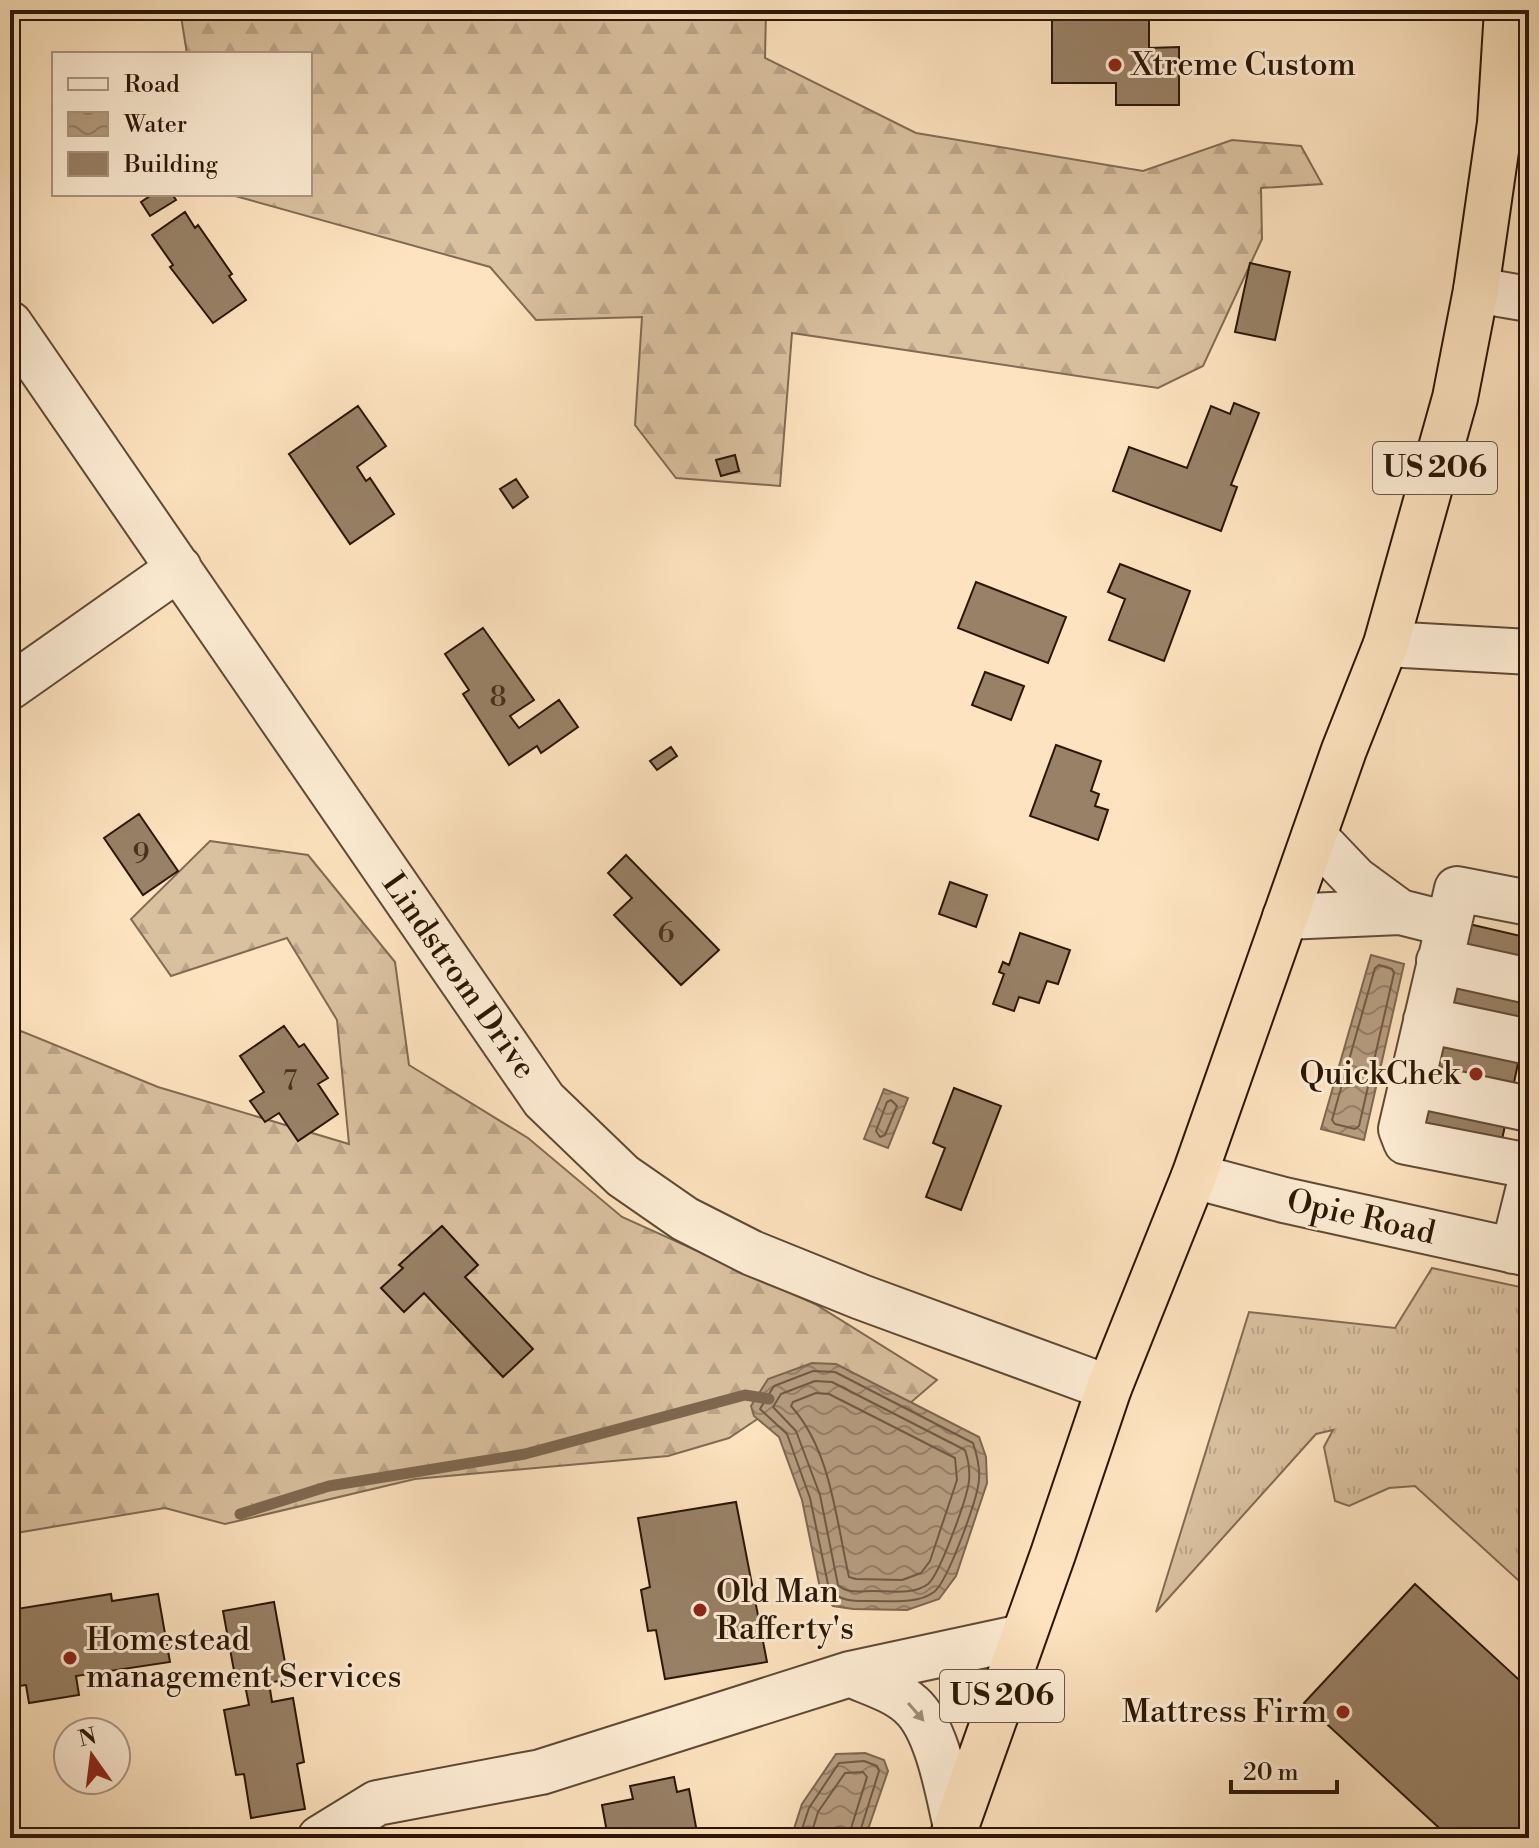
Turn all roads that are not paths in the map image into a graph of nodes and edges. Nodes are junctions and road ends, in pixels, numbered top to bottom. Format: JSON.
{"nodes":[{"id":1,"x":1507,"y":10,"type":"edge"},
{"id":2,"x":1476,"y":290,"type":"junction"},
{"id":3,"x":1529,"y":299,"type":"edge"},
{"id":4,"x":10,"y":324,"type":"edge"},
{"id":5,"x":179,"y":568,"type":"junction"},
{"id":6,"x":1386,"y":644,"type":"junction"},
{"id":7,"x":1529,"y":652,"type":"edge"},
{"id":8,"x":10,"y":687,"type":"edge"},
{"id":9,"x":1314,"y":836,"type":"junction"},
{"id":10,"x":1529,"y":903,"type":"edge"},
{"id":11,"x":1400,"y":912,"type":"junction"},
{"id":12,"x":1285,"y":917,"type":"junction"},
{"id":13,"x":1444,"y":942,"type":"junction"},
{"id":14,"x":1529,"y":981,"type":"edge"},
{"id":15,"x":1426,"y":1020,"type":"junction"},
{"id":16,"x":1529,"y":1042,"type":"edge"},
{"id":17,"x":1411,"y":1084,"type":"junction"},
{"id":18,"x":1529,"y":1109,"type":"edge"},
{"id":19,"x":1529,"y":1166,"type":"edge"},
{"id":20,"x":1194,"y":1176,"type":"junction"},
{"id":21,"x":1529,"y":1187,"type":"edge"},
{"id":22,"x":1521,"y":1252,"type":"edge"},
{"id":23,"x":1109,"y":1388,"type":"junction"},
{"id":24,"x":1022,"y":1637,"type":"junction"},
{"id":25,"x":850,"y":1674,"type":"junction"},
{"id":26,"x":954,"y":1833,"type":"edge"},
{"id":27,"x":320,"y":1838,"type":"edge"}],
"edges":[{"from":1,"to":2,"type":"highway","number":"US 206"},
{"from":2,"to":3,"type":"street"},
{"from":2,"to":6,"type":"highway","number":"US 206"},
{"from":4,"to":5,"type":"street","name":"Lindstrom Drive"},
{"from":5,"to":8,"type":"street"},
{"from":5,"to":23,"type":"street","name":"Lindstrom Drive"},
{"from":6,"to":7,"type":"street"},
{"from":6,"to":9,"type":"highway","number":"US 206"},
{"from":9,"to":11,"type":"street"},
{"from":9,"to":12,"type":"highway","number":"US 206"},
{"from":10,"to":13,"type":"street"},
{"from":11,"to":12,"type":"street"},
{"from":11,"to":13,"type":"street"},
{"from":12,"to":20,"type":"highway","number":"US 206"},
{"from":13,"to":14,"type":"street"},
{"from":13,"to":15,"type":"street"},
{"from":15,"to":16,"type":"street"},
{"from":15,"to":17,"type":"street"},
{"from":17,"to":18,"type":"street"},
{"from":17,"to":19,"type":"street"},
{"from":20,"to":22,"type":"street","name":"Opie Road"},
{"from":20,"to":23,"type":"highway","number":"US 206"},
{"from":21,"to":22,"type":"street"},
{"from":23,"to":24,"type":"highway","number":"US 206"},
{"from":24,"to":25,"type":"street"},
{"from":24,"to":26,"type":"highway","number":"US 206"},
{"from":25,"to":26,"type":"street","one_way":true},
{"from":25,"to":27,"type":"street"}]}
